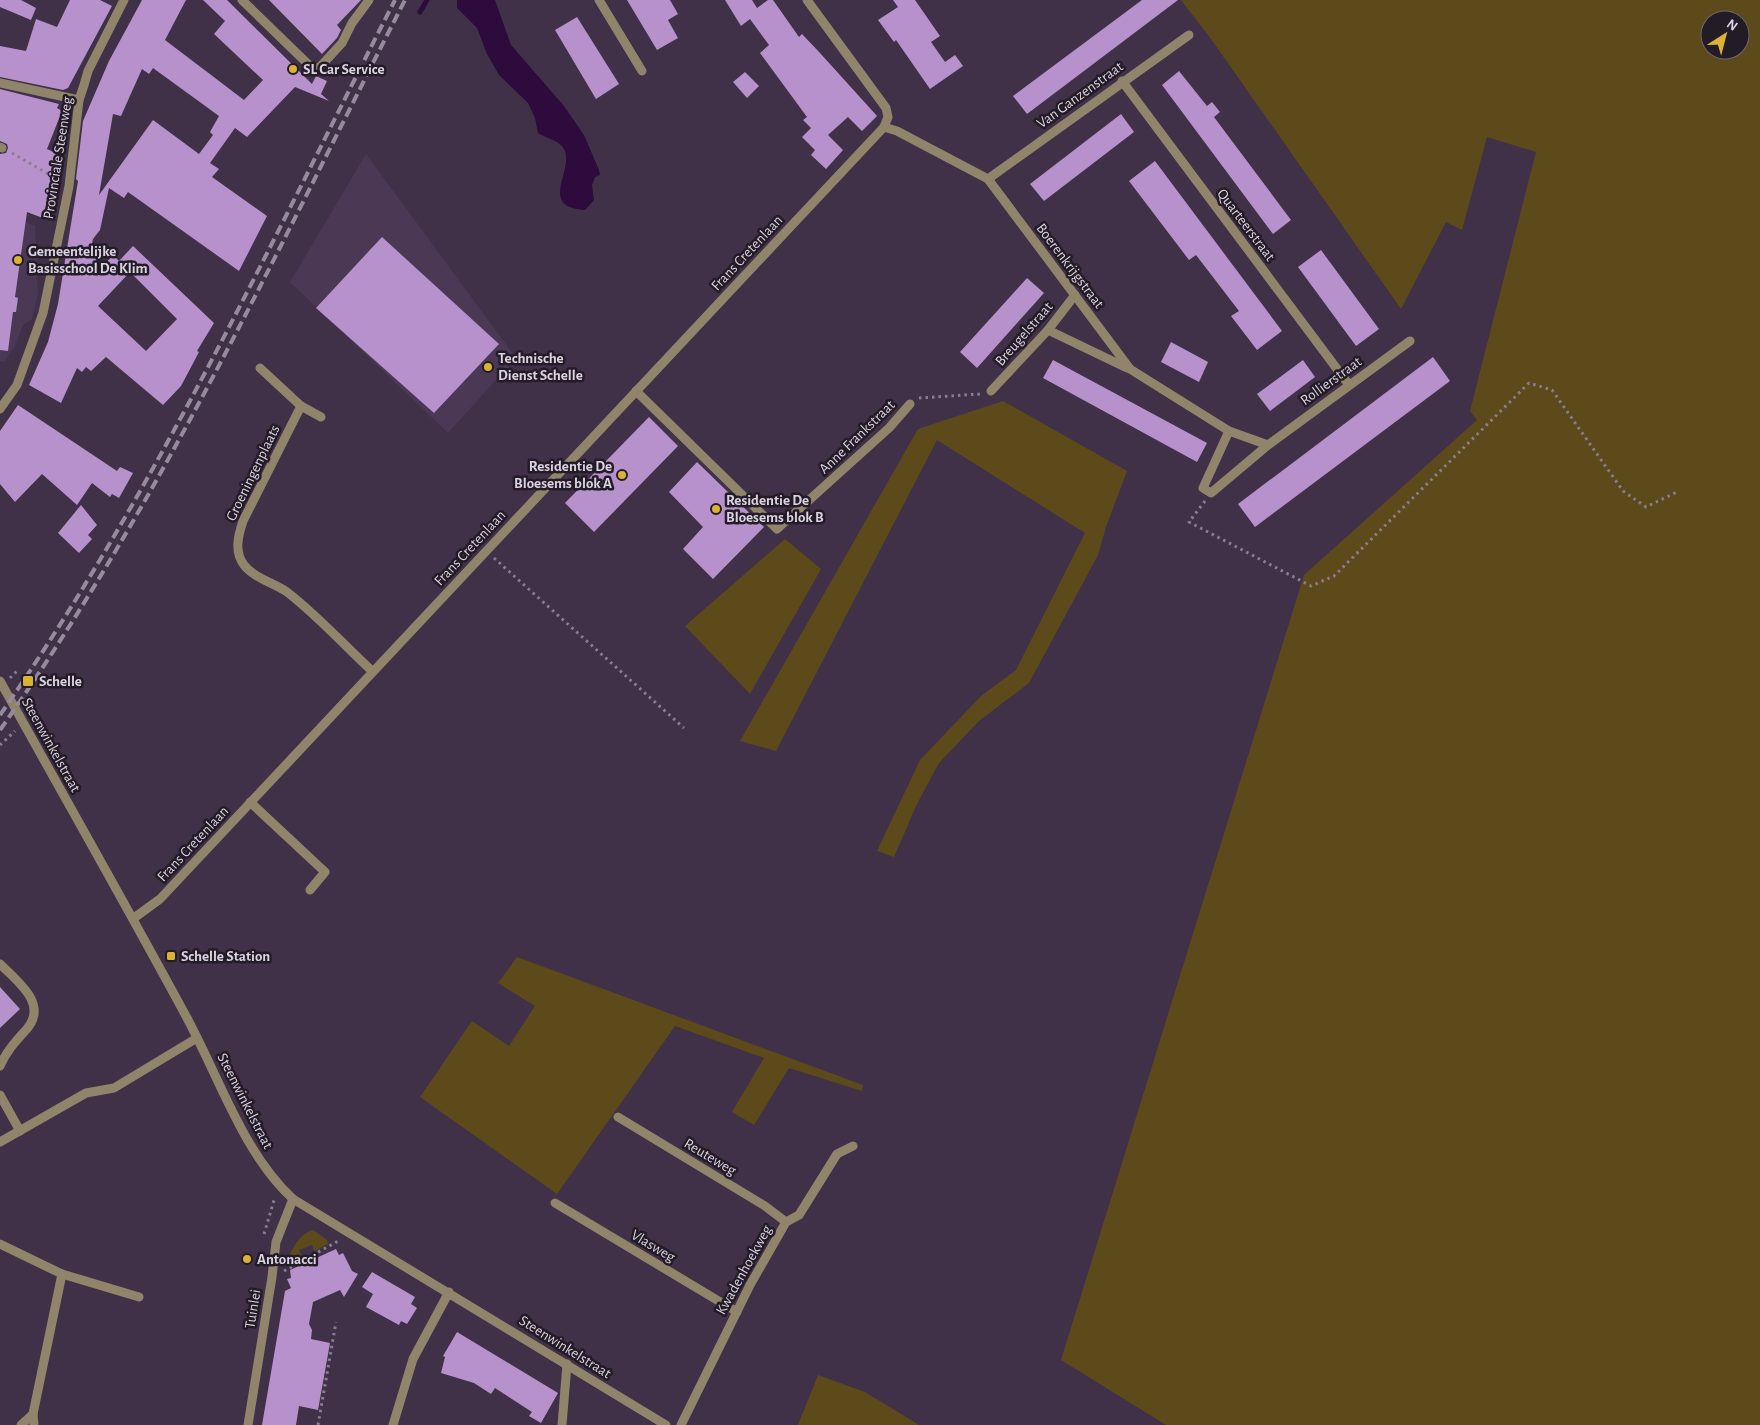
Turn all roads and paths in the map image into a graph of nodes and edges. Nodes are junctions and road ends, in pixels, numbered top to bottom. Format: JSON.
{"nodes":[{"id":1,"x":124,"y":0,"type":"edge"},
{"id":2,"x":242,"y":0,"type":"edge"},
{"id":3,"x":369,"y":0,"type":"edge"},
{"id":4,"x":600,"y":0,"type":"edge"},
{"id":5,"x":807,"y":0,"type":"edge"},
{"id":6,"x":1189,"y":35,"type":"dead end"},
{"id":7,"x":642,"y":71,"type":"dead end"},
{"id":8,"x":1122,"y":81,"type":"junction"},
{"id":9,"x":0,"y":83,"type":"edge"},
{"id":10,"x":80,"y":100,"type":"junction"},
{"id":11,"x":884,"y":128,"type":"junction"},
{"id":12,"x":1,"y":147,"type":"edge"},
{"id":13,"x":988,"y":179,"type":"junction"},
{"id":14,"x":69,"y":186,"type":"junction"},
{"id":15,"x":1075,"y":295,"type":"junction"},
{"id":16,"x":1048,"y":330,"type":"junction"},
{"id":17,"x":1410,"y":341,"type":"dead end"},
{"id":18,"x":260,"y":368,"type":"dead end"},
{"id":19,"x":1130,"y":369,"type":"junction"},
{"id":20,"x":1349,"y":385,"type":"junction"},
{"id":21,"x":992,"y":391,"type":"joint"},
{"id":22,"x":636,"y":392,"type":"junction"},
{"id":23,"x":910,"y":404,"type":"joint"},
{"id":24,"x":301,"y":406,"type":"junction"},
{"id":25,"x":0,"y":409,"type":"edge"},
{"id":26,"x":321,"y":417,"type":"dead end"},
{"id":27,"x":1229,"y":431,"type":"junction"},
{"id":28,"x":1268,"y":445,"type":"junction"},
{"id":29,"x":1679,"y":491,"type":"dead end"},
{"id":30,"x":1211,"y":493,"type":"junction"},
{"id":31,"x":486,"y":551,"type":"junction"},
{"id":32,"x":372,"y":671,"type":"junction"},
{"id":33,"x":0,"y":681,"type":"edge"},
{"id":34,"x":23,"y":724,"type":"junction"},
{"id":35,"x":684,"y":728,"type":"dead end"},
{"id":36,"x":0,"y":745,"type":"edge"},
{"id":37,"x":250,"y":802,"type":"junction"},
{"id":38,"x":310,"y":890,"type":"dead end"},
{"id":39,"x":134,"y":918,"type":"junction"},
{"id":40,"x":0,"y":964,"type":"edge"},
{"id":41,"x":197,"y":1038,"type":"junction"},
{"id":42,"x":0,"y":1066,"type":"edge"},
{"id":43,"x":0,"y":1095,"type":"edge"},
{"id":44,"x":618,"y":1117,"type":"dead end"},
{"id":45,"x":20,"y":1130,"type":"junction"},
{"id":46,"x":0,"y":1142,"type":"edge"},
{"id":47,"x":854,"y":1146,"type":"dead end"},
{"id":48,"x":293,"y":1199,"type":"junction"},
{"id":49,"x":554,"y":1203,"type":"dead end"},
{"id":50,"x":786,"y":1222,"type":"junction"},
{"id":51,"x":352,"y":1234,"type":"junction"},
{"id":52,"x":0,"y":1244,"type":"edge"},
{"id":53,"x":62,"y":1274,"type":"junction"},
{"id":54,"x":272,"y":1277,"type":"junction"},
{"id":55,"x":449,"y":1292,"type":"junction"},
{"id":56,"x":139,"y":1297,"type":"dead end"},
{"id":57,"x":737,"y":1312,"type":"junction"},
{"id":58,"x":336,"y":1322,"type":"dead end"},
{"id":59,"x":567,"y":1364,"type":"junction"},
{"id":60,"x":33,"y":1414,"type":"junction"},
{"id":61,"x":21,"y":1425,"type":"edge"},
{"id":62,"x":34,"y":1425,"type":"edge"},
{"id":63,"x":248,"y":1425,"type":"edge"},
{"id":64,"x":318,"y":1425,"type":"edge"},
{"id":65,"x":393,"y":1425,"type":"edge"},
{"id":66,"x":562,"y":1425,"type":"edge"},
{"id":67,"x":666,"y":1425,"type":"edge"},
{"id":68,"x":681,"y":1425,"type":"edge"}],
"edges":[{"from":1,"to":10,"type":"street","name":"Provinciale Steenweg"},
{"from":2,"to":3,"type":"street"},
{"from":4,"to":7,"type":"street"},
{"from":5,"to":11,"type":"street"},
{"from":6,"to":8,"type":"street","name":"Van Ganzenstraat"},
{"from":8,"to":13,"type":"street","name":"Van Ganzenstraat"},
{"from":8,"to":20,"type":"street","name":"Quarteerstraat"},
{"from":9,"to":10,"type":"street"},
{"from":10,"to":14,"type":"street","name":"Provinciale Steenweg"},
{"from":11,"to":13,"type":"street","name":"Boerenkrijgstraat"},
{"from":11,"to":22,"type":"street","name":"Frans Cretenlaan"},
{"from":12,"to":14,"type":"path"},
{"from":13,"to":15,"type":"street","name":"Boerenkrijgstraat"},
{"from":14,"to":25,"type":"street","name":"Provinciale Steenweg"},
{"from":15,"to":16,"type":"street","name":"Breugelstraat"},
{"from":15,"to":19,"type":"street","name":"Boerenkrijgstraat"},
{"from":16,"to":19,"type":"street"},
{"from":16,"to":21,"type":"street","name":"Breugelstraat"},
{"from":17,"to":20,"type":"street","name":"Rollierstraat"},
{"from":18,"to":24,"type":"street"},
{"from":19,"to":27,"type":"street","name":"Boerenkrijgstraat"},
{"from":20,"to":28,"type":"street","name":"Rollierstraat"},
{"from":21,"to":23,"type":"path"},
{"from":22,"to":23,"type":"street","name":"Anne Frankstraat"},
{"from":22,"to":31,"type":"street","name":"Frans Cretenlaan"},
{"from":24,"to":26,"type":"street"},
{"from":24,"to":32,"type":"street","name":"Groeningenplaats"},
{"from":27,"to":28,"type":"street","name":"Boerenkrijgstraat"},
{"from":27,"to":30,"type":"street"},
{"from":28,"to":30,"type":"street","name":"Rollierstraat"},
{"from":29,"to":30,"type":"path"},
{"from":31,"to":32,"type":"street","name":"Frans Cretenlaan"},
{"from":31,"to":35,"type":"path"},
{"from":32,"to":37,"type":"street","name":"Frans Cretenlaan"},
{"from":33,"to":34,"type":"street","name":"Steenwinkelstraat"},
{"from":34,"to":36,"type":"path"},
{"from":34,"to":39,"type":"street","name":"Steenwinkelstraat"},
{"from":37,"to":38,"type":"street"},
{"from":37,"to":39,"type":"street","name":"Frans Cretenlaan"},
{"from":39,"to":41,"type":"street","name":"Steenwinkelstraat"},
{"from":40,"to":42,"type":"street"},
{"from":41,"to":45,"type":"street"},
{"from":41,"to":48,"type":"street","name":"Steenwinkelstraat"},
{"from":43,"to":45,"type":"street"},
{"from":44,"to":50,"type":"street","name":"Reuteweg"},
{"from":45,"to":46,"type":"street"},
{"from":47,"to":50,"type":"street","name":"Kwadenhoekweg"},
{"from":48,"to":51,"type":"street","name":"Steenwinkelstraat"},
{"from":48,"to":54,"type":"street","name":"Tuinlei"},
{"from":49,"to":57,"type":"street","name":"Vlasweg"},
{"from":50,"to":57,"type":"street","name":"Kwadenhoekweg"},
{"from":51,"to":54,"type":"path"},
{"from":51,"to":55,"type":"street","name":"Steenwinkelstraat"},
{"from":52,"to":53,"type":"street"},
{"from":53,"to":56,"type":"street"},
{"from":53,"to":60,"type":"street"},
{"from":54,"to":63,"type":"street","name":"Tuinlei"},
{"from":55,"to":59,"type":"street","name":"Steenwinkelstraat"},
{"from":55,"to":65,"type":"street"},
{"from":57,"to":68,"type":"street","name":"Kwadenhoekweg"},
{"from":58,"to":64,"type":"path"},
{"from":59,"to":66,"type":"street"},
{"from":59,"to":67,"type":"street","name":"Steenwinkelstraat"},
{"from":60,"to":61,"type":"street"},
{"from":60,"to":62,"type":"street"}]}
